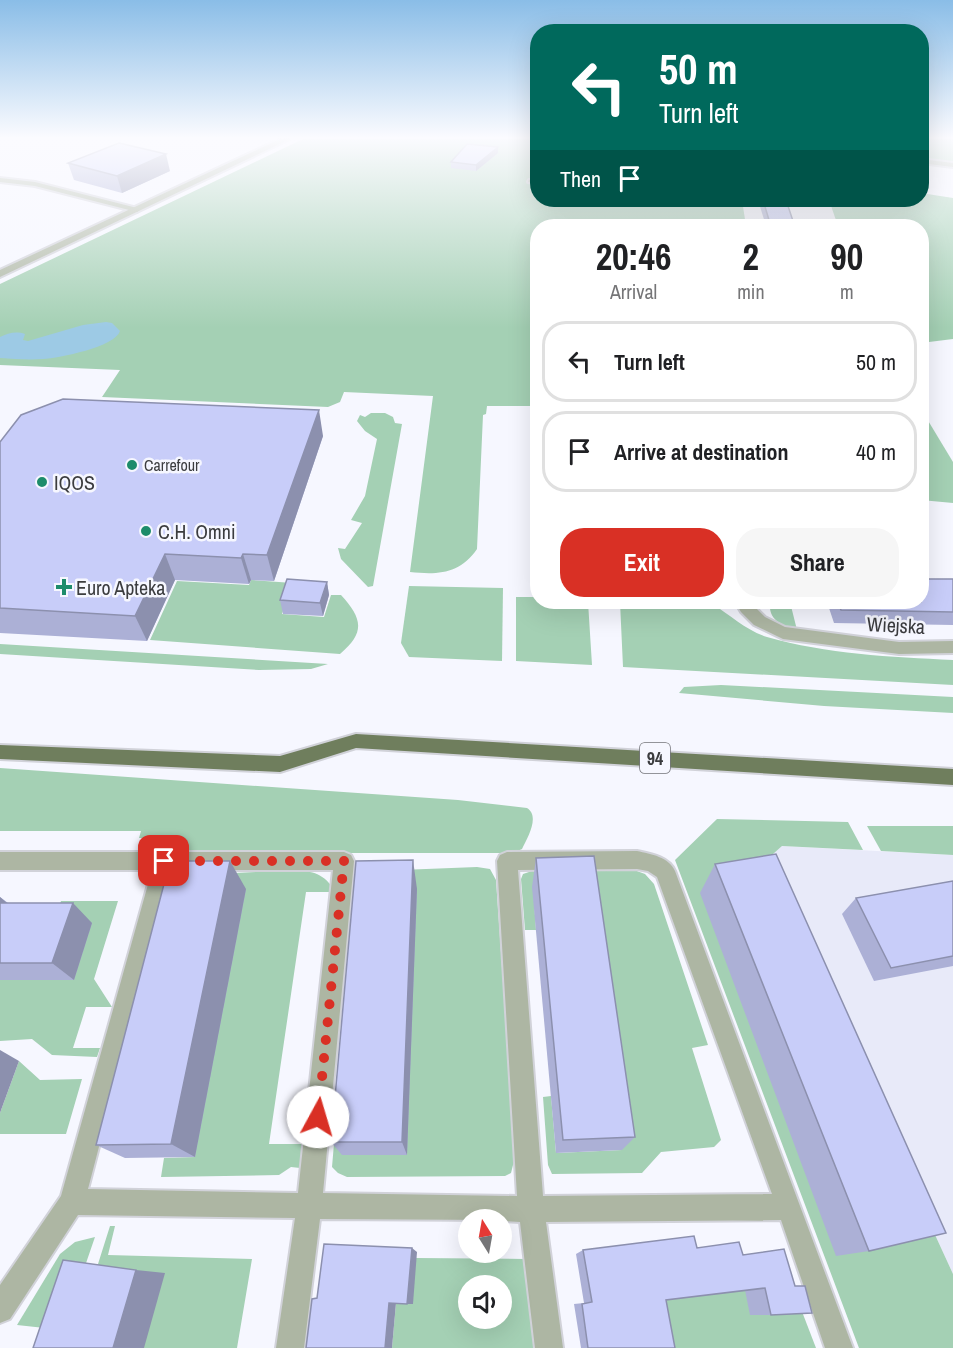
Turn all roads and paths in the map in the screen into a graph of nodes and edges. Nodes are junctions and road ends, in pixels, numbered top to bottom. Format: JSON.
{"nodes":[{"id":1,"x":112,"y":202,"type":"edge"},
{"id":2,"x":150,"y":202,"type":"edge"},
{"id":3,"x":137,"y":208,"type":"junction"},
{"id":4,"x":0,"y":274,"type":"edge"},
{"id":5,"x":746,"y":609,"type":"edge"},
{"id":6,"x":953,"y":647,"type":"edge"},
{"id":7,"x":0,"y":752,"type":"edge"},
{"id":8,"x":953,"y":777,"type":"edge"},
{"id":9,"x":0,"y":861,"type":"edge"},
{"id":10,"x":164,"y":861,"type":"junction"},
{"id":11,"x":72,"y":1202,"type":"junction"},
{"id":12,"x":309,"y":1207,"type":"junction"},
{"id":13,"x":789,"y":1207,"type":"junction"},
{"id":14,"x":531,"y":1209,"type":"junction"},
{"id":15,"x":0,"y":1309,"type":"edge"},
{"id":16,"x":290,"y":1348,"type":"edge"},
{"id":17,"x":549,"y":1348,"type":"edge"},
{"id":18,"x":839,"y":1348,"type":"edge"}],
"edges":[{"from":1,"to":3,"type":"street"},
{"from":2,"to":3,"type":"street"},
{"from":3,"to":4,"type":"street"},
{"from":5,"to":6,"type":"street","name":"Wiejska"},
{"from":7,"to":8,"type":"main road","number":"94"},
{"from":9,"to":10,"type":"street"},
{"from":10,"to":11,"type":"street"},
{"from":10,"to":12,"type":"street"},
{"from":11,"to":12,"type":"street"},
{"from":11,"to":15,"type":"street"},
{"from":12,"to":14,"type":"street"},
{"from":12,"to":16,"type":"street"},
{"from":13,"to":14,"type":"street"},
{"from":13,"to":14,"type":"street"},
{"from":13,"to":18,"type":"street"},
{"from":14,"to":17,"type":"street"}]}
